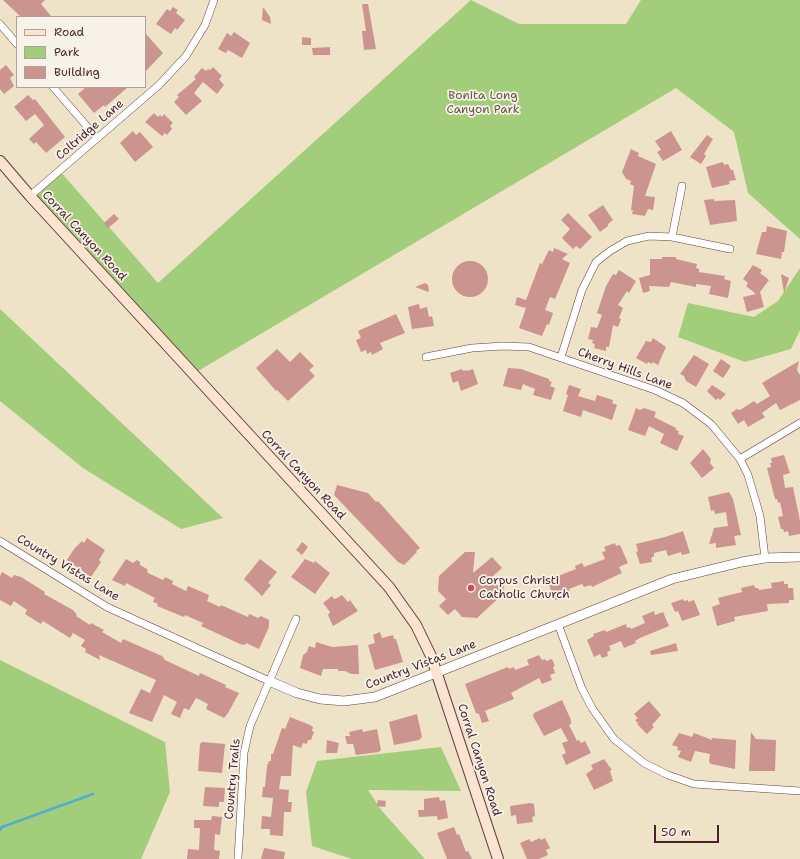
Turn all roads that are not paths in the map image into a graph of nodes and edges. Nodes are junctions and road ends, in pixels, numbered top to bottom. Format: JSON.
{"nodes":[{"id":1,"x":214,"y":0,"type":"edge"},
{"id":2,"x":0,"y":24,"type":"edge"},
{"id":3,"x":16,"y":43,"type":"edge"},
{"id":4,"x":55,"y":88,"type":"edge"},
{"id":5,"x":97,"y":138,"type":"junction"},
{"id":6,"x":0,"y":161,"type":"edge"},
{"id":7,"x":682,"y":186,"type":"dead end"},
{"id":8,"x":30,"y":196,"type":"junction"},
{"id":9,"x":672,"y":237,"type":"junction"},
{"id":10,"x":730,"y":249,"type":"dead end"},
{"id":11,"x":426,"y":357,"type":"dead end"},
{"id":12,"x":561,"y":357,"type":"junction"},
{"id":13,"x":800,"y":423,"type":"edge"},
{"id":14,"x":740,"y":458,"type":"junction"},
{"id":15,"x":0,"y":541,"type":"edge"},
{"id":16,"x":800,"y":556,"type":"edge"},
{"id":17,"x":765,"y":558,"type":"junction"},
{"id":18,"x":296,"y":619,"type":"dead end"},
{"id":19,"x":558,"y":624,"type":"junction"},
{"id":20,"x":436,"y":672,"type":"junction"},
{"id":21,"x":269,"y":681,"type":"junction"},
{"id":22,"x":800,"y":791,"type":"edge"},
{"id":23,"x":238,"y":859,"type":"edge"},
{"id":24,"x":498,"y":859,"type":"edge"}],
"edges":[{"from":1,"to":5,"type":"street","name":"Coltridge Lane"},
{"from":2,"to":3,"type":"street"},
{"from":4,"to":5,"type":"street"},
{"from":5,"to":8,"type":"street","name":"Coltridge Lane"},
{"from":6,"to":8,"type":"main road","name":"Corral Canyon Road"},
{"from":7,"to":9,"type":"street"},
{"from":8,"to":20,"type":"main road","name":"Corral Canyon Road"},
{"from":9,"to":10,"type":"street"},
{"from":9,"to":12,"type":"street"},
{"from":11,"to":12,"type":"street","name":"Cherry Hills Lane"},
{"from":12,"to":14,"type":"street","name":"Cherry Hills Lane"},
{"from":13,"to":14,"type":"street"},
{"from":14,"to":17,"type":"street","name":"Cherry Hills Lane"},
{"from":15,"to":21,"type":"street","name":"Country Vistas Lane"},
{"from":16,"to":17,"type":"street","name":"Country Vistas Lane"},
{"from":17,"to":19,"type":"street","name":"Country Vistas Lane"},
{"from":18,"to":21,"type":"street","name":"Country Trails"},
{"from":19,"to":20,"type":"street","name":"Country Vistas Lane"},
{"from":19,"to":22,"type":"street"},
{"from":20,"to":21,"type":"street","name":"Country Vistas Lane"},
{"from":20,"to":24,"type":"main road","name":"Corral Canyon Road"},
{"from":21,"to":23,"type":"street","name":"Country Trails"}]}
